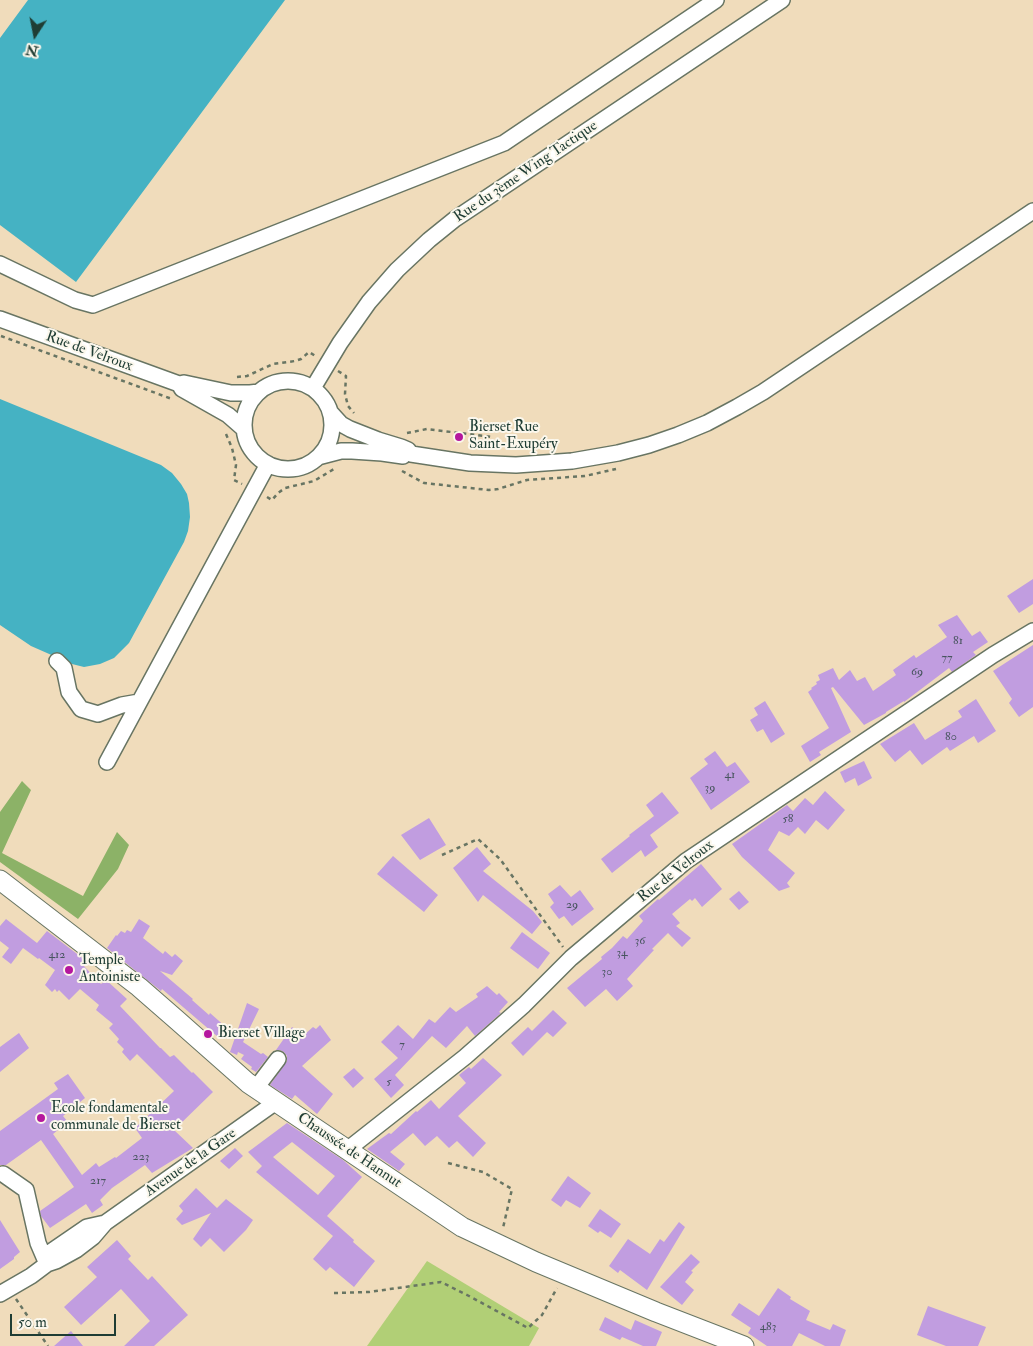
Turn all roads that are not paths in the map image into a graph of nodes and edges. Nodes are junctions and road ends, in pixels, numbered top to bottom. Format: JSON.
{"nodes":[{"id":1,"x":716,"y":0,"type":"edge"},
{"id":2,"x":782,"y":0,"type":"edge"},
{"id":3,"x":1033,"y":211,"type":"edge"},
{"id":4,"x":0,"y":264,"type":"edge"},
{"id":5,"x":0,"y":319,"type":"edge"},
{"id":6,"x":179,"y":384,"type":"junction"},
{"id":7,"x":313,"y":388,"type":"junction"},
{"id":8,"x":259,"y":392,"type":"junction"},
{"id":9,"x":331,"y":413,"type":"junction"},
{"id":10,"x":244,"y":429,"type":"junction"},
{"id":11,"x":411,"y":454,"type":"junction"},
{"id":12,"x":318,"y":457,"type":"junction"},
{"id":13,"x":268,"y":464,"type":"junction"},
{"id":14,"x":1033,"y":631,"type":"edge"},
{"id":15,"x":57,"y":661,"type":"dead end"},
{"id":16,"x":139,"y":702,"type":"junction"},
{"id":17,"x":107,"y":762,"type":"dead end"},
{"id":18,"x":0,"y":880,"type":"edge"},
{"id":19,"x":278,"y":1059,"type":"dead end"},
{"id":20,"x":256,"y":1088,"type":"junction"},
{"id":21,"x":276,"y":1102,"type":"junction"},
{"id":22,"x":347,"y":1150,"type":"junction"},
{"id":23,"x":3,"y":1174,"type":"dead end"},
{"id":24,"x":47,"y":1264,"type":"junction"},
{"id":25,"x":5,"y":1291,"type":"edge"},
{"id":26,"x":744,"y":1346,"type":"edge"}],
"edges":[{"from":1,"to":4,"type":"street"},
{"from":2,"to":7,"type":"street","name":"Rue du 3ème Wing Tactique"},
{"from":3,"to":11,"type":"street"},
{"from":5,"to":6,"type":"street","name":"Rue de Velroux"},
{"from":6,"to":8,"type":"street","name":"Rue de Velroux"},
{"from":6,"to":10,"type":"street","name":"Rue de Velroux"},
{"from":7,"to":8,"type":"street"},
{"from":7,"to":9,"type":"street"},
{"from":8,"to":10,"type":"street"},
{"from":9,"to":11,"type":"street"},
{"from":9,"to":12,"type":"street"},
{"from":10,"to":13,"type":"street"},
{"from":11,"to":12,"type":"street"},
{"from":12,"to":13,"type":"street"},
{"from":13,"to":16,"type":"street"},
{"from":14,"to":22,"type":"street","name":"Rue de Velroux"},
{"from":15,"to":16,"type":"street"},
{"from":16,"to":17,"type":"street"},
{"from":18,"to":20,"type":"main road","name":"Chaussée de Hannut"},
{"from":19,"to":20,"type":"street"},
{"from":20,"to":21,"type":"main road","name":"Chaussée de Hannut"},
{"from":21,"to":22,"type":"main road","name":"Chaussée de Hannut"},
{"from":21,"to":24,"type":"street","name":"Avenue de la Gare"},
{"from":22,"to":26,"type":"main road","name":"Chaussée de Hannut"},
{"from":23,"to":24,"type":"street"},
{"from":24,"to":25,"type":"street","name":"Avenue de la Gare"}]}
